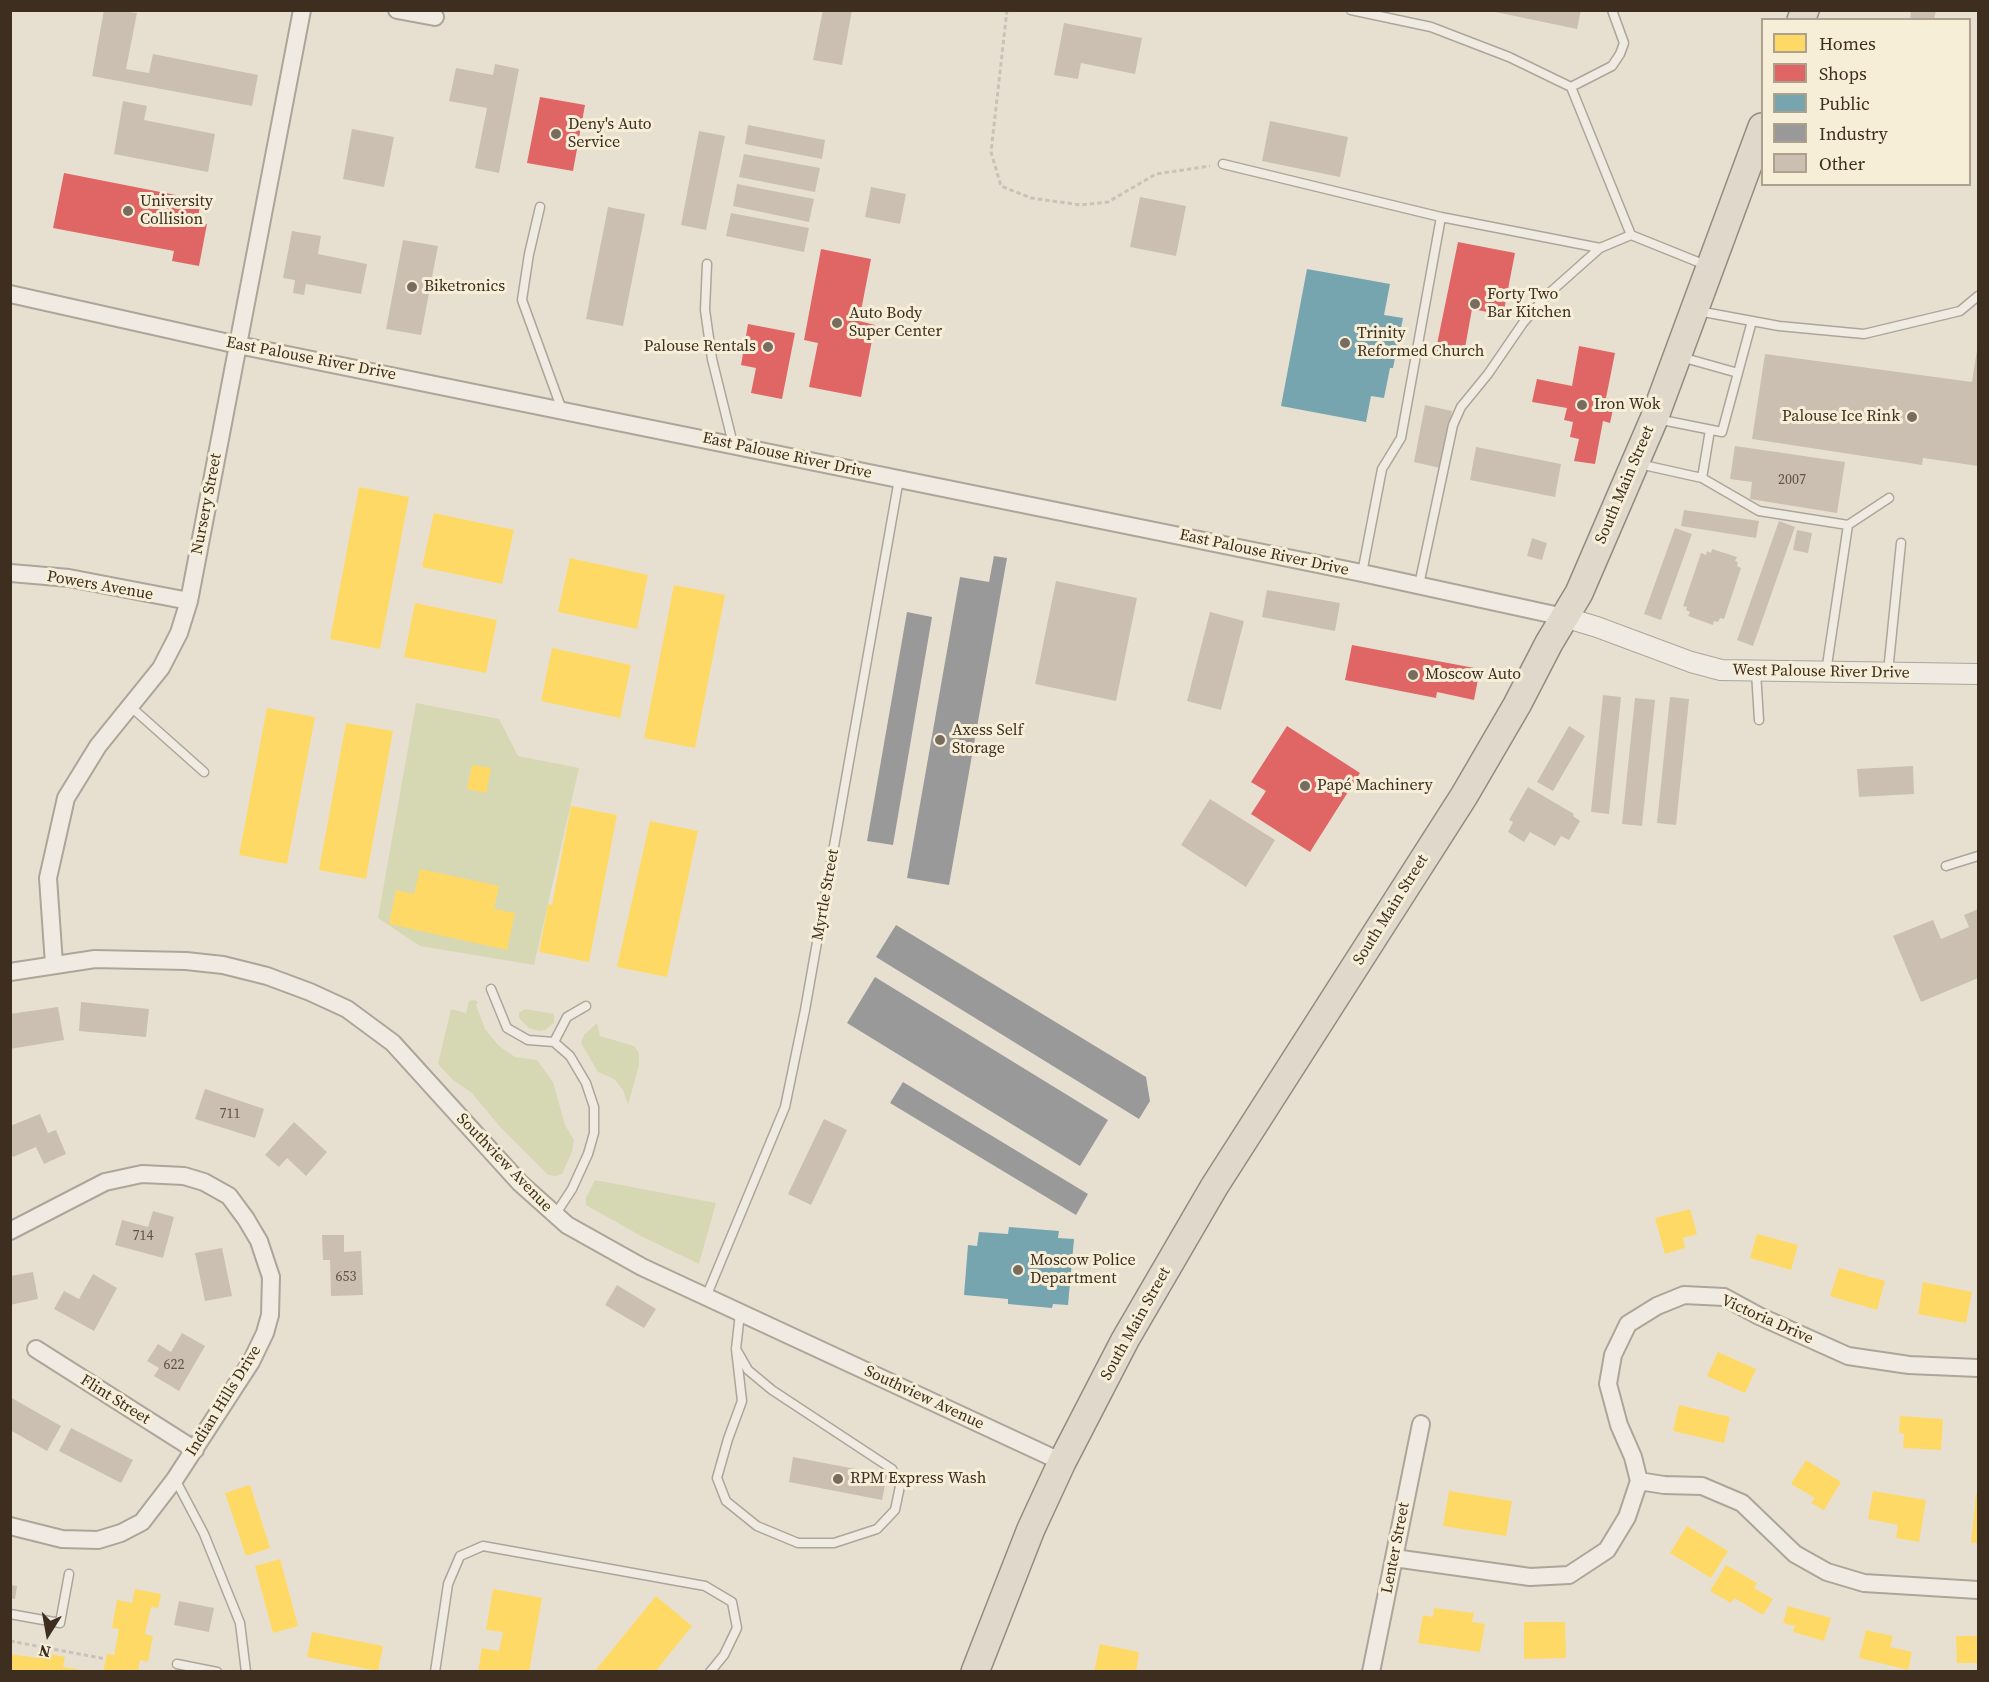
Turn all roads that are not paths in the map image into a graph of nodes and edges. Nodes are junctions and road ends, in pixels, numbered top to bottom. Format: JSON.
{"nodes":[{"id":1,"x":302,"y":10,"type":"edge"},
{"id":2,"x":397,"y":10,"type":"edge"},
{"id":3,"x":1351,"y":10,"type":"edge"},
{"id":4,"x":1612,"y":10,"type":"edge"},
{"id":5,"x":435,"y":17,"type":"dead end"},
{"id":6,"x":1571,"y":87,"type":"junction"},
{"id":7,"x":1761,"y":130,"type":"edge"},
{"id":8,"x":1223,"y":164,"type":"road end"},
{"id":9,"x":540,"y":207,"type":"dead end"},
{"id":10,"x":1441,"y":217,"type":"junction"},
{"id":11,"x":1631,"y":236,"type":"junction"},
{"id":12,"x":1600,"y":248,"type":"junction"},
{"id":13,"x":706,"y":264,"type":"dead end"},
{"id":14,"x":1711,"y":267,"type":"junction"},
{"id":15,"x":10,"y":294,"type":"edge"},
{"id":16,"x":1978,"y":296,"type":"edge"},
{"id":17,"x":1695,"y":310,"type":"junction"},
{"id":18,"x":1752,"y":321,"type":"junction"},
{"id":19,"x":238,"y":345,"type":"junction"},
{"id":20,"x":1677,"y":356,"type":"junction"},
{"id":21,"x":1738,"y":373,"type":"junction"},
{"id":22,"x":562,"y":410,"type":"junction"},
{"id":23,"x":1654,"y":419,"type":"junction"},
{"id":24,"x":1710,"y":430,"type":"junction"},
{"id":25,"x":733,"y":444,"type":"junction"},
{"id":26,"x":1634,"y":463,"type":"junction"},
{"id":27,"x":1702,"y":478,"type":"junction"},
{"id":28,"x":899,"y":479,"type":"junction"},
{"id":29,"x":1889,"y":498,"type":"dead end"},
{"id":30,"x":1848,"y":525,"type":"junction"},
{"id":31,"x":1901,"y":543,"type":"dead end"},
{"id":32,"x":11,"y":573,"type":"edge"},
{"id":33,"x":1362,"y":573,"type":"junction"},
{"id":34,"x":1419,"y":585,"type":"junction"},
{"id":35,"x":189,"y":601,"type":"junction"},
{"id":36,"x":1564,"y":617,"type":"junction"},
{"id":37,"x":1756,"y":672,"type":"junction"},
{"id":38,"x":1826,"y":672,"type":"junction"},
{"id":39,"x":1888,"y":673,"type":"junction"},
{"id":40,"x":1978,"y":674,"type":"edge"},
{"id":41,"x":131,"y":707,"type":"junction"},
{"id":42,"x":1759,"y":720,"type":"dead end"},
{"id":43,"x":204,"y":772,"type":"dead end"},
{"id":44,"x":1978,"y":856,"type":"edge"},
{"id":45,"x":1946,"y":866,"type":"dead end"},
{"id":46,"x":54,"y":964,"type":"junction"},
{"id":47,"x":10,"y":972,"type":"edge"},
{"id":48,"x":491,"y":989,"type":"dead end"},
{"id":49,"x":586,"y":1006,"type":"dead end"},
{"id":50,"x":554,"y":1042,"type":"junction"},
{"id":51,"x":555,"y":1215,"type":"junction"},
{"id":52,"x":10,"y":1231,"type":"edge"},
{"id":53,"x":706,"y":1297,"type":"junction"},
{"id":54,"x":740,"y":1313,"type":"junction"},
{"id":55,"x":36,"y":1349,"type":"dead end"},
{"id":56,"x":736,"y":1349,"type":"junction"},
{"id":57,"x":1978,"y":1368,"type":"edge"},
{"id":58,"x":1421,"y":1424,"type":"dead end"},
{"id":59,"x":195,"y":1450,"type":"junction"},
{"id":60,"x":1062,"y":1462,"type":"junction"},
{"id":61,"x":175,"y":1479,"type":"junction"},
{"id":62,"x":1639,"y":1481,"type":"junction"},
{"id":63,"x":10,"y":1526,"type":"edge"},
{"id":64,"x":1394,"y":1558,"type":"junction"},
{"id":65,"x":69,"y":1574,"type":"dead end"},
{"id":66,"x":1978,"y":1590,"type":"edge"},
{"id":67,"x":10,"y":1614,"type":"edge"},
{"id":68,"x":177,"y":1664,"type":"dead end"},
{"id":69,"x":217,"y":1671,"type":"edge"},
{"id":70,"x":246,"y":1671,"type":"edge"},
{"id":71,"x":435,"y":1671,"type":"edge"},
{"id":72,"x":710,"y":1671,"type":"edge"},
{"id":73,"x":975,"y":1671,"type":"edge"},
{"id":74,"x":1371,"y":1671,"type":"edge"}],
"edges":[{"from":1,"to":19,"type":"street","name":"Nursery Street"},
{"from":2,"to":5,"type":"street"},
{"from":3,"to":6,"type":"lane"},
{"from":4,"to":6,"type":"lane"},
{"from":6,"to":11,"type":"lane"},
{"from":7,"to":14,"type":"highway","name":"South Main Street"},
{"from":8,"to":10,"type":"lane"},
{"from":9,"to":22,"type":"lane"},
{"from":10,"to":12,"type":"lane"},
{"from":10,"to":33,"type":"lane"},
{"from":11,"to":12,"type":"lane"},
{"from":11,"to":14,"type":"lane"},
{"from":12,"to":34,"type":"lane"},
{"from":13,"to":25,"type":"lane"},
{"from":14,"to":17,"type":"highway","name":"South Main Street"},
{"from":15,"to":19,"type":"street","name":"East Palouse River Drive"},
{"from":16,"to":18,"type":"lane"},
{"from":17,"to":18,"type":"lane"},
{"from":17,"to":20,"type":"highway","name":"South Main Street"},
{"from":18,"to":21,"type":"lane"},
{"from":19,"to":22,"type":"street","name":"East Palouse River Drive"},
{"from":19,"to":35,"type":"street","name":"Nursery Street"},
{"from":20,"to":21,"type":"lane"},
{"from":20,"to":23,"type":"highway","name":"South Main Street"},
{"from":21,"to":24,"type":"lane"},
{"from":22,"to":25,"type":"street","name":"East Palouse River Drive"},
{"from":23,"to":24,"type":"lane"},
{"from":23,"to":26,"type":"highway","name":"South Main Street"},
{"from":24,"to":27,"type":"lane"},
{"from":25,"to":28,"type":"street","name":"East Palouse River Drive"},
{"from":26,"to":27,"type":"lane"},
{"from":26,"to":36,"type":"highway","name":"South Main Street"},
{"from":27,"to":30,"type":"lane"},
{"from":28,"to":33,"type":"street","name":"East Palouse River Drive"},
{"from":28,"to":53,"type":"lane","name":"Myrtle Street"},
{"from":29,"to":30,"type":"lane"},
{"from":30,"to":38,"type":"lane"},
{"from":31,"to":39,"type":"lane"},
{"from":32,"to":35,"type":"street","name":"Powers Avenue"},
{"from":33,"to":34,"type":"street","name":"East Palouse River Drive"},
{"from":34,"to":36,"type":"street","name":"East Palouse River Drive"},
{"from":35,"to":41,"type":"street","name":"Nursery Street"},
{"from":36,"to":37,"type":"street","name":"West Palouse River Drive"},
{"from":36,"to":60,"type":"highway","name":"South Main Street"},
{"from":37,"to":38,"type":"street","name":"West Palouse River Drive"},
{"from":37,"to":42,"type":"lane"},
{"from":38,"to":39,"type":"street","name":"West Palouse River Drive"},
{"from":39,"to":40,"type":"street","name":"West Palouse River Drive"},
{"from":41,"to":43,"type":"lane"},
{"from":41,"to":46,"type":"street","name":"Nursery Street"},
{"from":44,"to":45,"type":"lane"},
{"from":46,"to":47,"type":"street","name":"Southview Avenue"},
{"from":46,"to":51,"type":"street","name":"Southview Avenue"},
{"from":48,"to":50,"type":"lane"},
{"from":49,"to":50,"type":"lane"},
{"from":50,"to":51,"type":"lane"},
{"from":51,"to":53,"type":"street","name":"Southview Avenue"},
{"from":52,"to":59,"type":"street","name":"Indian Hills Drive"},
{"from":53,"to":54,"type":"street","name":"Southview Avenue"},
{"from":54,"to":56,"type":"lane"},
{"from":54,"to":60,"type":"street","name":"Southview Avenue"},
{"from":55,"to":59,"type":"street","name":"Flint Street"},
{"from":56,"to":56,"type":"lane"},
{"from":57,"to":62,"type":"street","name":"Victoria Drive"},
{"from":58,"to":64,"type":"street","name":"Lenter Street"},
{"from":59,"to":61,"type":"street","name":"Indian Hills Drive"},
{"from":60,"to":73,"type":"highway","name":"South Main Street"},
{"from":61,"to":63,"type":"street","name":"Indian Hills Drive"},
{"from":61,"to":70,"type":"lane"},
{"from":62,"to":64,"type":"street"},
{"from":62,"to":66,"type":"street"},
{"from":64,"to":74,"type":"street","name":"Lenter Street"},
{"from":65,"to":67,"type":"lane"},
{"from":68,"to":69,"type":"lane"},
{"from":71,"to":72,"type":"lane"}]}
